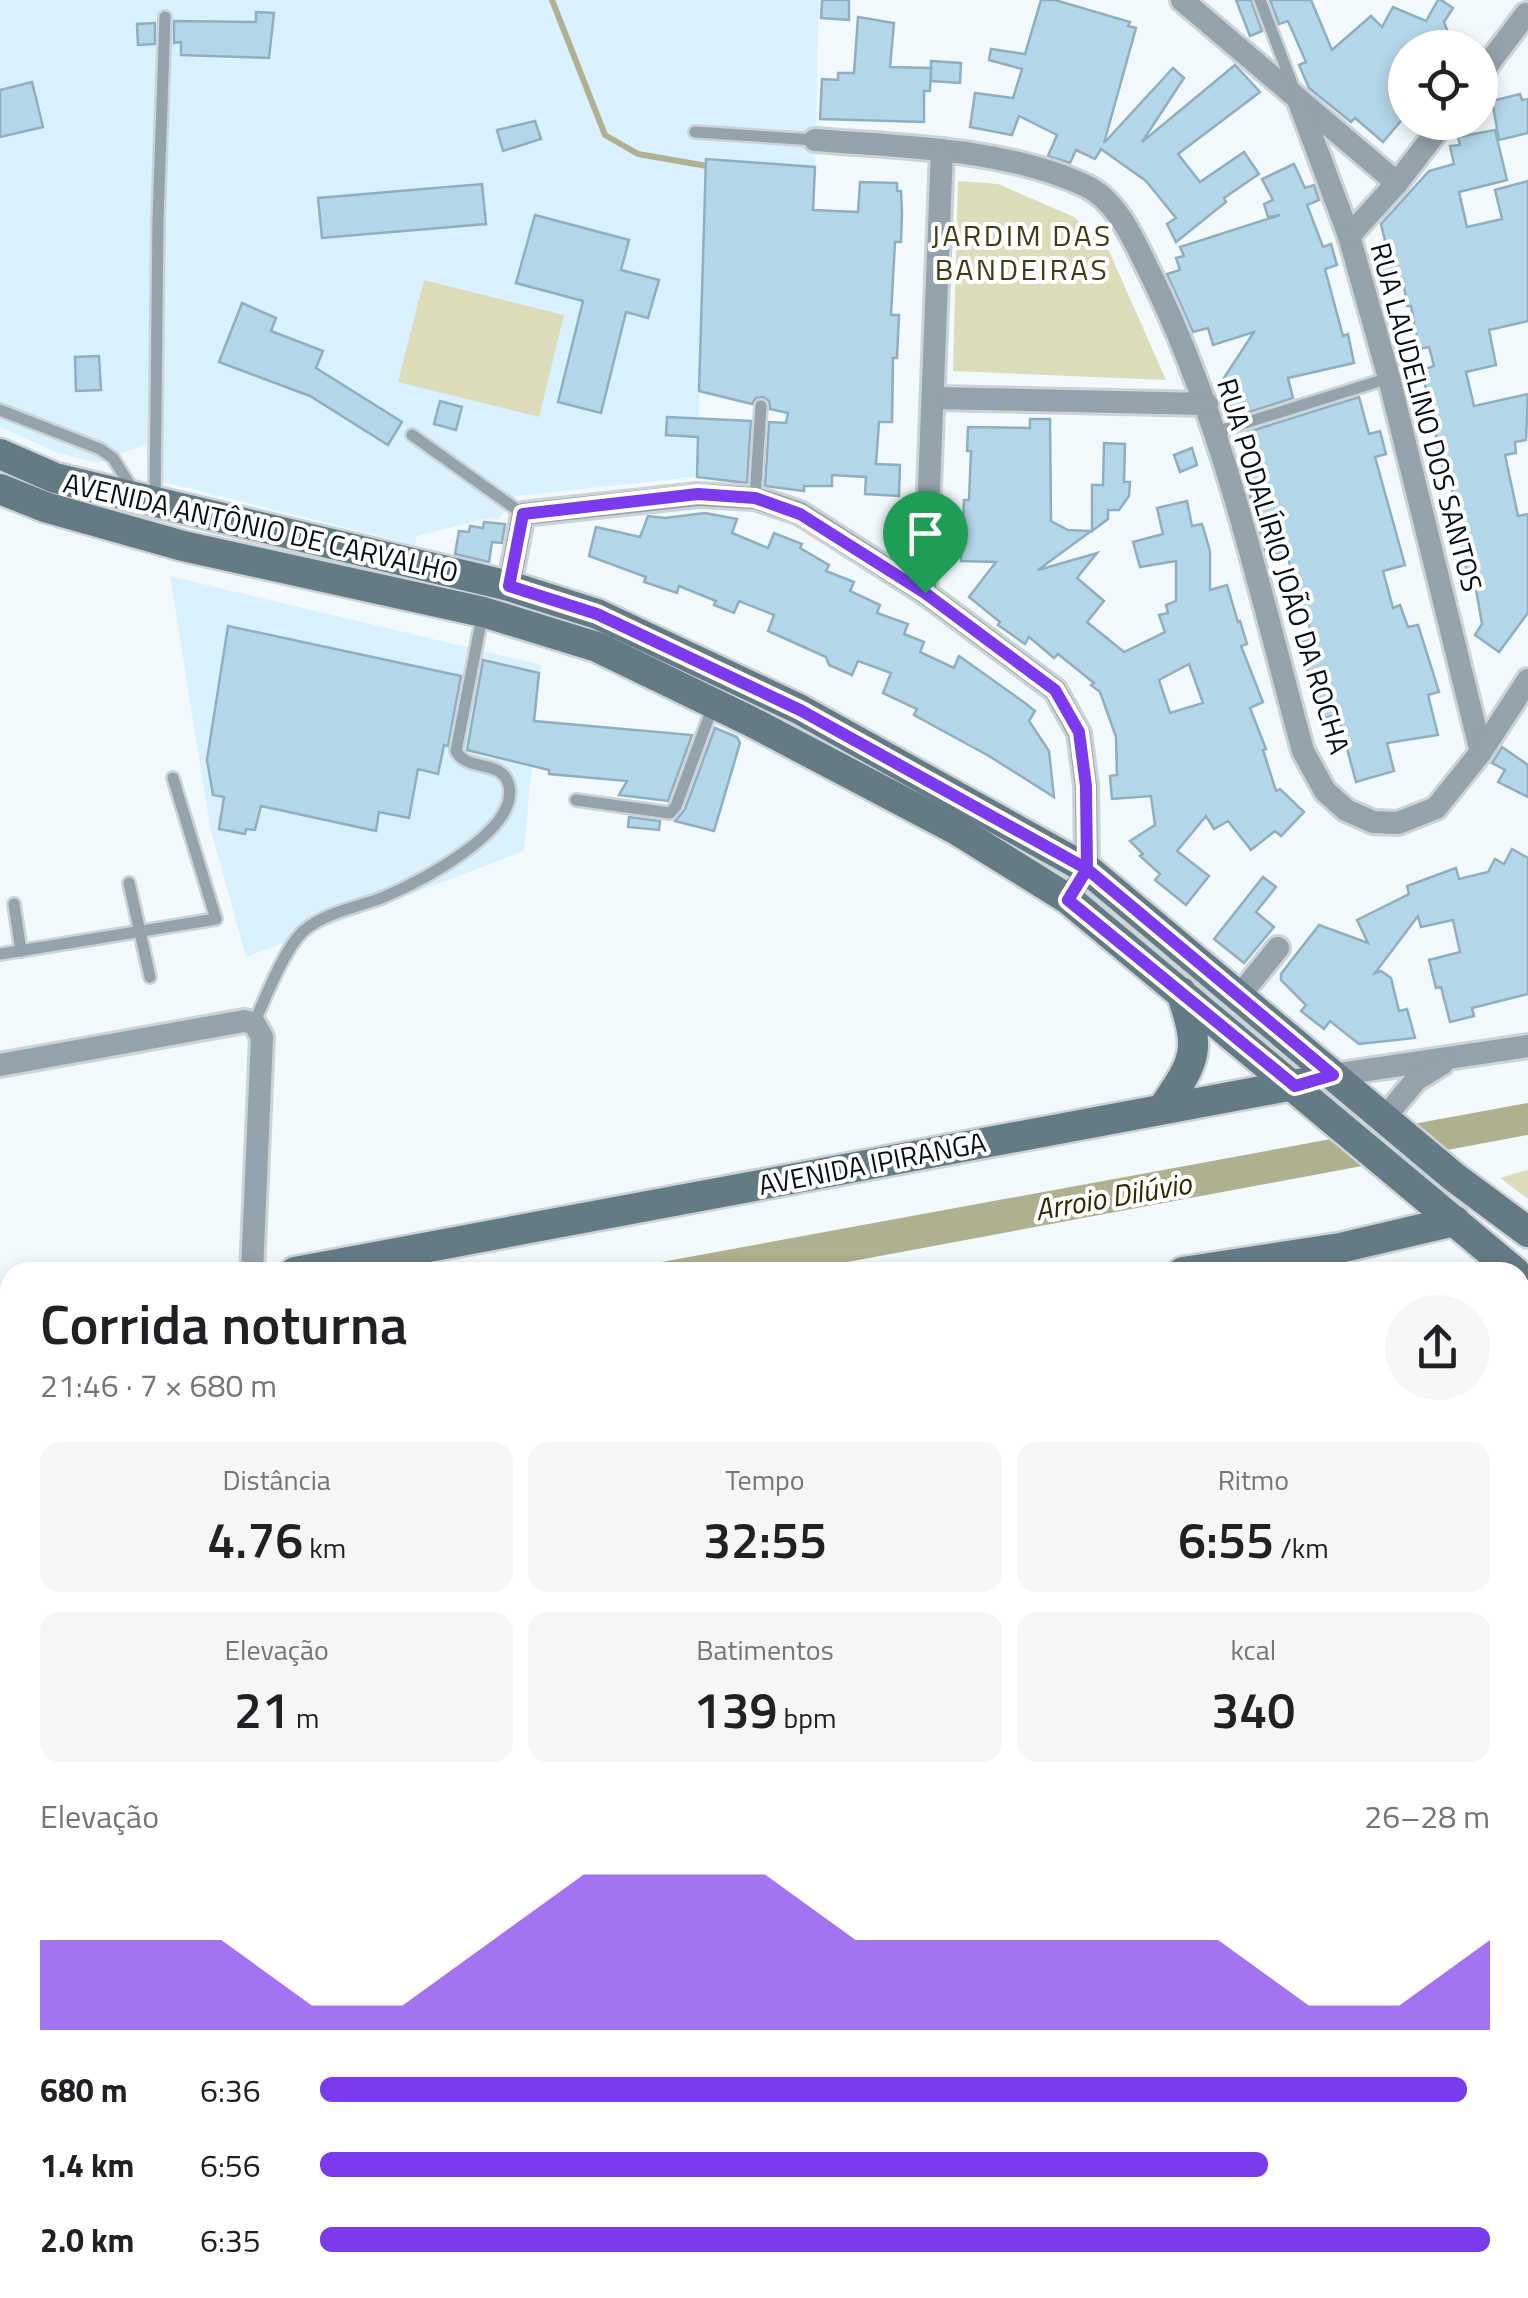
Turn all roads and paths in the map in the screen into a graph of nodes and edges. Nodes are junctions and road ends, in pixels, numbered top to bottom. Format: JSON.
{"nodes":[{"id":1,"x":1182,"y":0,"type":"edge"},
{"id":2,"x":1260,"y":0,"type":"edge"},
{"id":3,"x":1526,"y":12,"type":"edge"},
{"id":4,"x":165,"y":17,"type":"dead end"},
{"id":5,"x":1498,"y":50,"type":"edge"},
{"id":6,"x":1299,"y":102,"type":"junction"},
{"id":7,"x":695,"y":132,"type":"dead end"},
{"id":8,"x":815,"y":140,"type":"joint"},
{"id":9,"x":1430,"y":140,"type":"edge"},
{"id":10,"x":942,"y":150,"type":"junction"},
{"id":11,"x":1398,"y":183,"type":"junction"},
{"id":12,"x":1349,"y":236,"type":"junction"},
{"id":13,"x":1388,"y":378,"type":"junction"},
{"id":14,"x":933,"y":398,"type":"junction"},
{"id":15,"x":1207,"y":404,"type":"junction"},
{"id":16,"x":761,"y":406,"type":"dead end"},
{"id":17,"x":0,"y":410,"type":"edge"},
{"id":18,"x":1216,"y":432,"type":"junction"},
{"id":19,"x":412,"y":435,"type":"dead end"},
{"id":20,"x":0,"y":454,"type":"edge"},
{"id":21,"x":0,"y":489,"type":"edge"},
{"id":22,"x":755,"y":498,"type":"junction"},
{"id":23,"x":147,"y":502,"type":"junction"},
{"id":24,"x":523,"y":514,"type":"junction"},
{"id":25,"x":509,"y":586,"type":"junction"},
{"id":26,"x":925,"y":593,"type":"junction"},
{"id":27,"x":483,"y":612,"type":"junction"},
{"id":28,"x":1528,"y":680,"type":"edge"},
{"id":29,"x":714,"y":704,"type":"junction"},
{"id":30,"x":1482,"y":752,"type":"junction"},
{"id":31,"x":174,"y":778,"type":"dead end"},
{"id":32,"x":576,"y":800,"type":"dead end"},
{"id":33,"x":1087,"y":869,"type":"junction"},
{"id":34,"x":129,"y":883,"type":"dead end"},
{"id":35,"x":1068,"y":900,"type":"junction"},
{"id":36,"x":14,"y":904,"type":"dead end"},
{"id":37,"x":140,"y":932,"type":"junction"},
{"id":38,"x":1278,"y":948,"type":"dead end"},
{"id":39,"x":21,"y":951,"type":"junction"},
{"id":40,"x":0,"y":954,"type":"edge"},
{"id":41,"x":150,"y":977,"type":"dead end"},
{"id":42,"x":1180,"y":990,"type":"junction"},
{"id":43,"x":1240,"y":995,"type":"junction"},
{"id":44,"x":254,"y":1023,"type":"junction"},
{"id":45,"x":1528,"y":1046,"type":"edge"},
{"id":46,"x":1450,"y":1060,"type":"junction"},
{"id":47,"x":0,"y":1065,"type":"edge"},
{"id":48,"x":1333,"y":1075,"type":"junction"},
{"id":49,"x":1295,"y":1086,"type":"junction"},
{"id":50,"x":1163,"y":1108,"type":"junction"},
{"id":51,"x":1389,"y":1120,"type":"junction"},
{"id":52,"x":1454,"y":1222,"type":"junction"},
{"id":53,"x":1528,"y":1232,"type":"edge"},
{"id":54,"x":252,"y":1262,"type":"edge"},
{"id":55,"x":348,"y":1262,"type":"edge"},
{"id":56,"x":1249,"y":1262,"type":"edge"},
{"id":57,"x":1503,"y":1262,"type":"edge"}],
"edges":[{"from":1,"to":6,"type":"street","name":"RUA LAUDELINO DOS SANTOS"},
{"from":2,"to":6,"type":"lane"},
{"from":3,"to":5,"type":"street"},
{"from":4,"to":23,"type":"lane"},
{"from":6,"to":11,"type":"street","name":"RUA LAUDELINO DOS SANTOS"},
{"from":6,"to":12,"type":"street","name":"RUA LAUDELINO DOS SANTOS"},
{"from":7,"to":8,"type":"lane"},
{"from":8,"to":10,"type":"street","name":"RUA PODALÍRIO JOÃO DA ROCHA"},
{"from":9,"to":11,"type":"street"},
{"from":10,"to":14,"type":"street"},
{"from":10,"to":15,"type":"street","name":"RUA PODALÍRIO JOÃO DA ROCHA"},
{"from":11,"to":12,"type":"street"},
{"from":12,"to":13,"type":"street","name":"RUA LAUDELINO DOS SANTOS"},
{"from":13,"to":18,"type":"lane"},
{"from":13,"to":30,"type":"street","name":"RUA LAUDELINO DOS SANTOS"},
{"from":14,"to":15,"type":"street"},
{"from":14,"to":26,"type":"street"},
{"from":15,"to":18,"type":"street","name":"RUA PODALÍRIO JOÃO DA ROCHA"},
{"from":16,"to":22,"type":"lane"},
{"from":17,"to":23,"type":"lane"},
{"from":18,"to":30,"type":"street","name":"RUA PODALÍRIO JOÃO DA ROCHA"},
{"from":19,"to":24,"type":"lane"},
{"from":20,"to":23,"type":"main road","name":"AVENIDA ANTÔNIO DE CARVALHO"},
{"from":21,"to":27,"type":"main road","name":"AVENIDA ANTÔNIO DE CARVALHO"},
{"from":22,"to":24,"type":"street"},
{"from":22,"to":26,"type":"street"},
{"from":23,"to":25,"type":"main road","name":"AVENIDA ANTÔNIO DE CARVALHO"},
{"from":24,"to":25,"type":"street"},
{"from":25,"to":33,"type":"main road","name":"AVENIDA ANTÔNIO DE CARVALHO"},
{"from":26,"to":33,"type":"street"},
{"from":27,"to":29,"type":"main road","name":"AVENIDA ANTÔNIO DE CARVALHO"},
{"from":27,"to":44,"type":"lane"},
{"from":28,"to":30,"type":"street"},
{"from":29,"to":32,"type":"lane"},
{"from":29,"to":35,"type":"main road","name":"AVENIDA ANTÔNIO DE CARVALHO"},
{"from":31,"to":37,"type":"lane"},
{"from":33,"to":35,"type":"street"},
{"from":33,"to":43,"type":"main road","name":"AVENIDA ANTÔNIO DE CARVALHO"},
{"from":34,"to":37,"type":"lane"},
{"from":35,"to":42,"type":"main road","name":"AVENIDA ANTÔNIO DE CARVALHO"},
{"from":36,"to":39,"type":"lane"},
{"from":37,"to":39,"type":"lane"},
{"from":37,"to":41,"type":"lane"},
{"from":38,"to":43,"type":"street"},
{"from":39,"to":40,"type":"lane"},
{"from":42,"to":49,"type":"main road","name":"AVENIDA ANTÔNIO DE CARVALHO"},
{"from":42,"to":50,"type":"main road"},
{"from":43,"to":48,"type":"main road","name":"AVENIDA ANTÔNIO DE CARVALHO"},
{"from":44,"to":47,"type":"street"},
{"from":44,"to":54,"type":"street"},
{"from":45,"to":46,"type":"street","name":"AVENIDA IPIRANGA"},
{"from":46,"to":48,"type":"street","name":"AVENIDA IPIRANGA"},
{"from":46,"to":51,"type":"street","name":"AVENIDA IPIRANGA"},
{"from":48,"to":49,"type":"main road","name":"AVENIDA IPIRANGA"},
{"from":48,"to":51,"type":"main road","name":"AVENIDA ANTÔNIO DE CARVALHO"},
{"from":49,"to":50,"type":"main road","name":"AVENIDA IPIRANGA"},
{"from":49,"to":52,"type":"main road","name":"AVENIDA ANTÔNIO DE CARVALHO"},
{"from":50,"to":55,"type":"main road","name":"AVENIDA IPIRANGA"},
{"from":51,"to":53,"type":"main road","name":"AVENIDA ANTÔNIO DE CARVALHO"},
{"from":52,"to":56,"type":"main road"},
{"from":52,"to":57,"type":"main road","name":"AVENIDA ANTÔNIO DE CARVALHO"}]}
